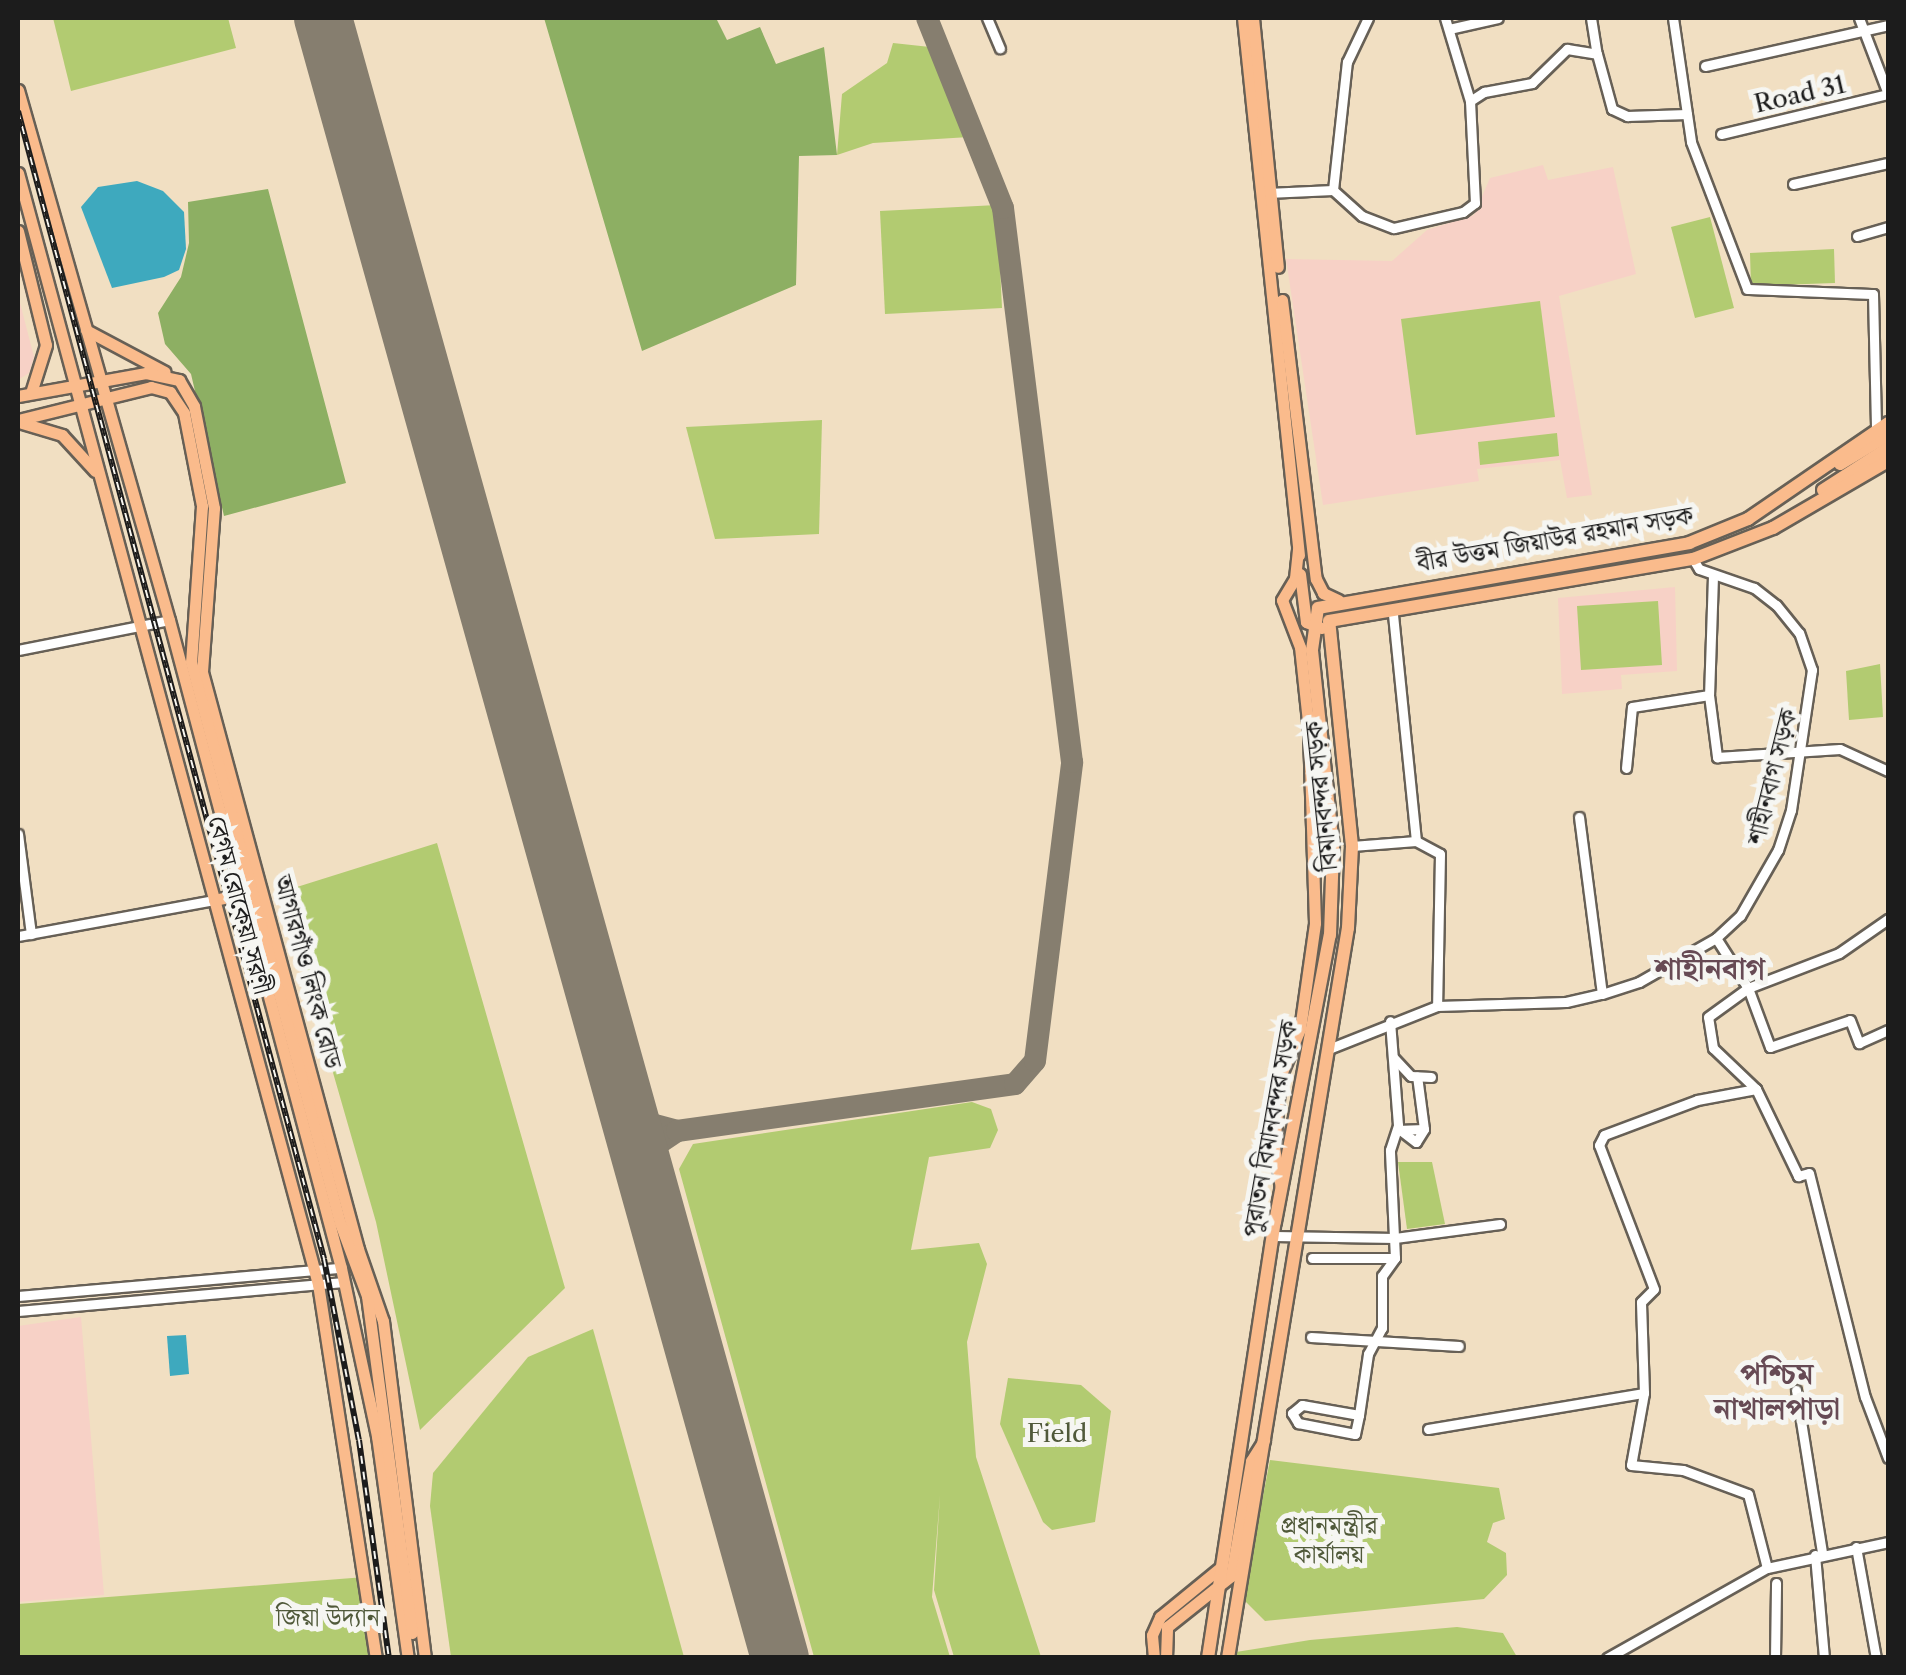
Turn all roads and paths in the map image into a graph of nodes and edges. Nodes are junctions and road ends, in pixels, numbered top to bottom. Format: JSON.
{"nodes":[{"id":1,"x":987,"y":18,"type":"edge"},
{"id":2,"x":1243,"y":18,"type":"edge"},
{"id":3,"x":1253,"y":18,"type":"edge"},
{"id":4,"x":1368,"y":18,"type":"edge"},
{"id":5,"x":1446,"y":18,"type":"edge"},
{"id":6,"x":1498,"y":18,"type":"edge"},
{"id":7,"x":1591,"y":18,"type":"edge"},
{"id":8,"x":1673,"y":18,"type":"edge"},
{"id":9,"x":1858,"y":18,"type":"edge"},
{"id":10,"x":1888,"y":25,"type":"edge"},
{"id":11,"x":1449,"y":29,"type":"junction"},
{"id":12,"x":1864,"y":31,"type":"junction"},
{"id":13,"x":1000,"y":48,"type":"dead end"},
{"id":14,"x":1597,"y":54,"type":"junction"},
{"id":15,"x":1705,"y":66,"type":"dead end"},
{"id":16,"x":18,"y":90,"type":"edge"},
{"id":17,"x":1888,"y":94,"type":"edge"},
{"id":18,"x":1470,"y":102,"type":"junction"},
{"id":19,"x":1687,"y":114,"type":"junction"},
{"id":20,"x":1721,"y":134,"type":"dead end"},
{"id":21,"x":1888,"y":163,"type":"edge"},
{"id":22,"x":18,"y":173,"type":"edge"},
{"id":23,"x":1793,"y":184,"type":"dead end"},
{"id":24,"x":1333,"y":190,"type":"junction"},
{"id":25,"x":1264,"y":193,"type":"junction"},
{"id":26,"x":1888,"y":227,"type":"edge"},
{"id":27,"x":18,"y":231,"type":"edge"},
{"id":28,"x":1857,"y":236,"type":"dead end"},
{"id":29,"x":86,"y":330,"type":"junction"},
{"id":30,"x":174,"y":376,"type":"junction"},
{"id":31,"x":101,"y":378,"type":"junction"},
{"id":32,"x":75,"y":384,"type":"junction"},
{"id":33,"x":32,"y":393,"type":"junction"},
{"id":34,"x":18,"y":396,"type":"edge"},
{"id":35,"x":107,"y":400,"type":"junction"},
{"id":36,"x":82,"y":406,"type":"junction"},
{"id":37,"x":18,"y":421,"type":"edge"},
{"id":38,"x":1884,"y":430,"type":"edge"},
{"id":39,"x":1888,"y":448,"type":"edge"},
{"id":40,"x":1888,"y":460,"type":"edge"},
{"id":41,"x":101,"y":478,"type":"junction"},
{"id":42,"x":1752,"y":534,"type":"junction"},
{"id":43,"x":1298,"y":549,"type":"junction"},
{"id":44,"x":1693,"y":560,"type":"junction"},
{"id":45,"x":1713,"y":576,"type":"junction"},
{"id":46,"x":1316,"y":578,"type":"junction"},
{"id":47,"x":1338,"y":600,"type":"junction"},
{"id":48,"x":1301,"y":601,"type":"junction"},
{"id":49,"x":1321,"y":607,"type":"junction"},
{"id":50,"x":1393,"y":615,"type":"dead end"},
{"id":51,"x":169,"y":620,"type":"junction"},
{"id":52,"x":140,"y":625,"type":"junction"},
{"id":53,"x":1323,"y":625,"type":"junction"},
{"id":54,"x":1300,"y":647,"type":"junction"},
{"id":55,"x":18,"y":650,"type":"edge"},
{"id":56,"x":1709,"y":694,"type":"junction"},
{"id":57,"x":1804,"y":752,"type":"junction"},
{"id":58,"x":1626,"y":768,"type":"dead end"},
{"id":59,"x":1888,"y":771,"type":"edge"},
{"id":60,"x":1579,"y":817,"type":"dead end"},
{"id":61,"x":18,"y":834,"type":"edge"},
{"id":62,"x":1416,"y":841,"type":"junction"},
{"id":63,"x":1352,"y":846,"type":"junction"},
{"id":64,"x":242,"y":894,"type":"junction"},
{"id":65,"x":214,"y":900,"type":"junction"},
{"id":66,"x":1888,"y":919,"type":"edge"},
{"id":67,"x":31,"y":934,"type":"junction"},
{"id":68,"x":18,"y":936,"type":"edge"},
{"id":69,"x":1716,"y":938,"type":"junction"},
{"id":70,"x":1748,"y":988,"type":"junction"},
{"id":71,"x":1602,"y":994,"type":"junction"},
{"id":72,"x":1436,"y":1006,"type":"junction"},
{"id":73,"x":1390,"y":1021,"type":"junction"},
{"id":74,"x":1888,"y":1030,"type":"edge"},
{"id":75,"x":1331,"y":1048,"type":"junction"},
{"id":76,"x":1393,"y":1057,"type":"junction"},
{"id":77,"x":1417,"y":1076,"type":"junction"},
{"id":78,"x":1431,"y":1077,"type":"dead end"},
{"id":79,"x":1756,"y":1089,"type":"junction"},
{"id":80,"x":1399,"y":1130,"type":"junction"},
{"id":81,"x":1281,"y":1188,"type":"junction"},
{"id":82,"x":1500,"y":1224,"type":"dead end"},
{"id":83,"x":1274,"y":1229,"type":"junction"},
{"id":84,"x":1298,"y":1231,"type":"junction"},
{"id":85,"x":1395,"y":1238,"type":"junction"},
{"id":86,"x":1312,"y":1258,"type":"dead end"},
{"id":87,"x":1395,"y":1258,"type":"junction"},
{"id":88,"x":314,"y":1268,"type":"junction"},
{"id":89,"x":253,"y":1275,"type":"junction"},
{"id":90,"x":342,"y":1275,"type":"junction"},
{"id":91,"x":318,"y":1284,"type":"junction"},
{"id":92,"x":137,"y":1287,"type":"junction"},
{"id":93,"x":254,"y":1290,"type":"junction"},
{"id":94,"x":23,"y":1296,"type":"edge"},
{"id":95,"x":138,"y":1302,"type":"junction"},
{"id":96,"x":18,"y":1311,"type":"edge"},
{"id":97,"x":30,"y":1311,"type":"junction"},
{"id":98,"x":1311,"y":1337,"type":"dead end"},
{"id":99,"x":1380,"y":1338,"type":"junction"},
{"id":100,"x":1458,"y":1346,"type":"dead end"},
{"id":101,"x":1796,"y":1390,"type":"dead end"},
{"id":102,"x":1644,"y":1394,"type":"junction"},
{"id":103,"x":1268,"y":1410,"type":"junction"},
{"id":104,"x":1292,"y":1413,"type":"junction"},
{"id":105,"x":1358,"y":1414,"type":"junction"},
{"id":106,"x":383,"y":1416,"type":"junction"},
{"id":107,"x":1428,"y":1429,"type":"dead end"},
{"id":108,"x":1264,"y":1440,"type":"junction"},
{"id":109,"x":1888,"y":1458,"type":"edge"},
{"id":110,"x":1888,"y":1542,"type":"edge"},
{"id":111,"x":1856,"y":1547,"type":"junction"},
{"id":112,"x":1819,"y":1554,"type":"junction"},
{"id":113,"x":1220,"y":1567,"type":"junction"},
{"id":114,"x":1767,"y":1568,"type":"junction"},
{"id":115,"x":1776,"y":1583,"type":"dead end"},
{"id":116,"x":1216,"y":1595,"type":"junction"},
{"id":117,"x":1235,"y":1605,"type":"junction"},
{"id":118,"x":1210,"y":1639,"type":"junction"},
{"id":119,"x":1230,"y":1642,"type":"junction"},
{"id":120,"x":376,"y":1658,"type":"edge"},
{"id":121,"x":411,"y":1658,"type":"edge"},
{"id":122,"x":425,"y":1658,"type":"edge"},
{"id":123,"x":1154,"y":1658,"type":"edge"},
{"id":124,"x":1166,"y":1658,"type":"edge"},
{"id":125,"x":1208,"y":1658,"type":"edge"},
{"id":126,"x":1228,"y":1658,"type":"edge"},
{"id":127,"x":1607,"y":1658,"type":"edge"},
{"id":128,"x":1775,"y":1658,"type":"edge"},
{"id":129,"x":1824,"y":1658,"type":"edge"},
{"id":130,"x":1876,"y":1658,"type":"edge"}],
"edges":[{"from":1,"to":13,"type":"street"},
{"from":2,"to":25,"type":"main road"},
{"from":3,"to":25,"type":"main road"},
{"from":4,"to":24,"type":"street"},
{"from":5,"to":11,"type":"street"},
{"from":6,"to":11,"type":"street"},
{"from":7,"to":14,"type":"street"},
{"from":8,"to":19,"type":"street"},
{"from":9,"to":12,"type":"street"},
{"from":10,"to":12,"type":"street"},
{"from":11,"to":18,"type":"street"},
{"from":12,"to":15,"type":"street"},
{"from":12,"to":17,"type":"street"},
{"from":14,"to":18,"type":"street"},
{"from":14,"to":19,"type":"street"},
{"from":16,"to":29,"type":"main road","name":"বেগম রোকেয়া সরণী"},
{"from":17,"to":20,"type":"street","name":"Road 31"},
{"from":18,"to":24,"type":"street"},
{"from":19,"to":38,"type":"street"},
{"from":21,"to":23,"type":"street"},
{"from":22,"to":32,"type":"main road","name":"বেগম রোকেয়া সরণী"},
{"from":24,"to":25,"type":"street"},
{"from":25,"to":43,"type":"main road"},
{"from":25,"to":46,"type":"main road"},
{"from":26,"to":28,"type":"street"},
{"from":27,"to":33,"type":"main road"},
{"from":29,"to":30,"type":"main road"},
{"from":29,"to":31,"type":"main road","name":"বেগম রোকেয়া সরণী"},
{"from":30,"to":31,"type":"main road"},
{"from":30,"to":122,"type":"main road","name":"আগারগাঁও লিংক রোড"},
{"from":31,"to":32,"type":"main road"},
{"from":31,"to":35,"type":"main road","name":"বেগম রোকেয়া সরণী"},
{"from":32,"to":33,"type":"main road"},
{"from":32,"to":36,"type":"main road","name":"বেগম রোকেয়া সরণী"},
{"from":33,"to":34,"type":"main road"},
{"from":35,"to":36,"type":"main road"},
{"from":35,"to":51,"type":"main road","name":"বেগম রোকেয়া সরণী"},
{"from":35,"to":106,"type":"main road","name":"আগারগাঁও লিংক রোড"},
{"from":36,"to":37,"type":"main road"},
{"from":36,"to":41,"type":"main road","name":"বেগম রোকেয়া সরণী"},
{"from":37,"to":41,"type":"main road"},
{"from":38,"to":47,"type":"highway","name":"বীর উত্তম জিয়াউর রহমান সড়ক"},
{"from":39,"to":42,"type":"highway"},
{"from":40,"to":42,"type":"highway","name":"বীর উত্তম জিয়াউর রহমান সড়ক"},
{"from":41,"to":52,"type":"main road","name":"বেগম রোকেয়া সরণী"},
{"from":42,"to":44,"type":"highway","name":"বীর উত্তম জিয়াউর রহমান সড়ক"},
{"from":43,"to":48,"type":"main road"},
{"from":43,"to":54,"type":"main road"},
{"from":44,"to":45,"type":"street","name":"শাহীনবাগ সড়ক"},
{"from":44,"to":53,"type":"highway","name":"বীর উত্তম জিয়াউর রহমান সড়ক"},
{"from":45,"to":56,"type":"street"},
{"from":45,"to":57,"type":"street","name":"শাহীনবাগ সড়ক"},
{"from":46,"to":47,"type":"main road"},
{"from":46,"to":49,"type":"main road"},
{"from":47,"to":49,"type":"highway","name":"বীর উত্তম জিয়াউর রহমান সড়ক"},
{"from":48,"to":53,"type":"main road"},
{"from":48,"to":54,"type":"main road"},
{"from":49,"to":53,"type":"highway","name":"পুরাতন বিমানবন্দর সড়ক"},
{"from":50,"to":62,"type":"street"},
{"from":51,"to":52,"type":"street"},
{"from":51,"to":64,"type":"main road","name":"বেগম রোকেয়া সরণী"},
{"from":52,"to":55,"type":"street"},
{"from":52,"to":65,"type":"main road","name":"বেগম রোকেয়া সরণী"},
{"from":53,"to":63,"type":"highway","name":"বিমানবন্দর সড়ক"},
{"from":53,"to":81,"type":"highway","name":"পুরাতন বিমানবন্দর সড়ক"},
{"from":54,"to":81,"type":"main road"},
{"from":56,"to":57,"type":"street"},
{"from":56,"to":58,"type":"street"},
{"from":57,"to":59,"type":"street"},
{"from":57,"to":69,"type":"street","name":"শাহীনবাগ সড়ক"},
{"from":60,"to":71,"type":"street"},
{"from":61,"to":67,"type":"street"},
{"from":62,"to":63,"type":"street"},
{"from":62,"to":72,"type":"street"},
{"from":63,"to":75,"type":"highway","name":"বিমানবন্দর সড়ক"},
{"from":64,"to":65,"type":"main road"},
{"from":64,"to":90,"type":"main road","name":"বেগম রোকেয়া সরণী"},
{"from":65,"to":67,"type":"street"},
{"from":65,"to":88,"type":"main road","name":"বেগম রোকেয়া সরণী"},
{"from":66,"to":70,"type":"street"},
{"from":67,"to":68,"type":"street"},
{"from":69,"to":70,"type":"street"},
{"from":69,"to":71,"type":"street","name":"শাহীনবাগ সড়ক"},
{"from":70,"to":74,"type":"street"},
{"from":70,"to":79,"type":"street"},
{"from":71,"to":72,"type":"street","name":"শাহীনবাগ সড়ক"},
{"from":72,"to":73,"type":"street","name":"শাহীনবাগ সড়ক"},
{"from":73,"to":75,"type":"street","name":"শাহীনবাগ সড়ক"},
{"from":73,"to":76,"type":"street"},
{"from":75,"to":84,"type":"highway","name":"বিমানবন্দর সড়ক"},
{"from":76,"to":77,"type":"street"},
{"from":76,"to":80,"type":"street"},
{"from":77,"to":78,"type":"street"},
{"from":77,"to":80,"type":"street"},
{"from":79,"to":102,"type":"street"},
{"from":79,"to":109,"type":"street"},
{"from":80,"to":85,"type":"street"},
{"from":81,"to":83,"type":"highway","name":"পুরাতন বিমানবন্দর সড়ক"},
{"from":82,"to":85,"type":"street"},
{"from":83,"to":84,"type":"highway"},
{"from":83,"to":113,"type":"highway","name":"পুরাতন বিমানবন্দর সড়ক"},
{"from":84,"to":85,"type":"street"},
{"from":84,"to":103,"type":"highway","name":"বিমানবন্দর সড়ক"},
{"from":85,"to":87,"type":"street"},
{"from":86,"to":87,"type":"street"},
{"from":87,"to":99,"type":"street"},
{"from":88,"to":89,"type":"street"},
{"from":88,"to":90,"type":"street"},
{"from":88,"to":91,"type":"main road","name":"বেগম রোকেয়া সরণী"},
{"from":89,"to":92,"type":"street"},
{"from":89,"to":93,"type":"street"},
{"from":90,"to":91,"type":"street"},
{"from":90,"to":106,"type":"main road","name":"বেগম রোকেয়া সরণী"},
{"from":90,"to":121,"type":"main road","name":"বেগম রোকেয়া সরণী"},
{"from":91,"to":93,"type":"street"},
{"from":91,"to":120,"type":"main road","name":"বেগম রোকেয়া সরণী"},
{"from":92,"to":94,"type":"street"},
{"from":92,"to":95,"type":"street"},
{"from":93,"to":95,"type":"street"},
{"from":94,"to":97,"type":"street"},
{"from":95,"to":97,"type":"street"},
{"from":96,"to":97,"type":"street"},
{"from":98,"to":99,"type":"street"},
{"from":99,"to":100,"type":"street"},
{"from":99,"to":105,"type":"street"},
{"from":101,"to":112,"type":"street"},
{"from":102,"to":107,"type":"street"},
{"from":102,"to":114,"type":"street"},
{"from":103,"to":104,"type":"street"},
{"from":103,"to":108,"type":"highway","name":"বিমানবন্দর সড়ক"},
{"from":104,"to":105,"type":"street"},
{"from":104,"to":105,"type":"street"},
{"from":106,"to":121,"type":"main road","name":"আগারগাঁও লিংক রোড"},
{"from":108,"to":116,"type":"main road","name":"বিমানবন্দর সড়ক"},
{"from":108,"to":117,"type":"highway","name":"বিমানবন্দর সড়ক"},
{"from":110,"to":111,"type":"street"},
{"from":111,"to":112,"type":"street"},
{"from":111,"to":130,"type":"street"},
{"from":112,"to":114,"type":"street"},
{"from":112,"to":129,"type":"street"},
{"from":113,"to":116,"type":"highway","name":"পুরাতন বিমানবন্দর সড়ক"},
{"from":113,"to":123,"type":"main road"},
{"from":114,"to":127,"type":"street"},
{"from":115,"to":128,"type":"street"},
{"from":116,"to":117,"type":"highway"},
{"from":116,"to":118,"type":"highway","name":"পুরাতন বিমানবন্দর সড়ক"},
{"from":116,"to":124,"type":"main road"},
{"from":117,"to":119,"type":"highway","name":"বিমানবন্দর সড়ক"},
{"from":118,"to":119,"type":"highway"},
{"from":118,"to":125,"type":"highway","name":"পুরাতন বিমানবন্দর সড়ক"},
{"from":119,"to":126,"type":"highway","name":"বিমানবন্দর সড়ক"}]}
